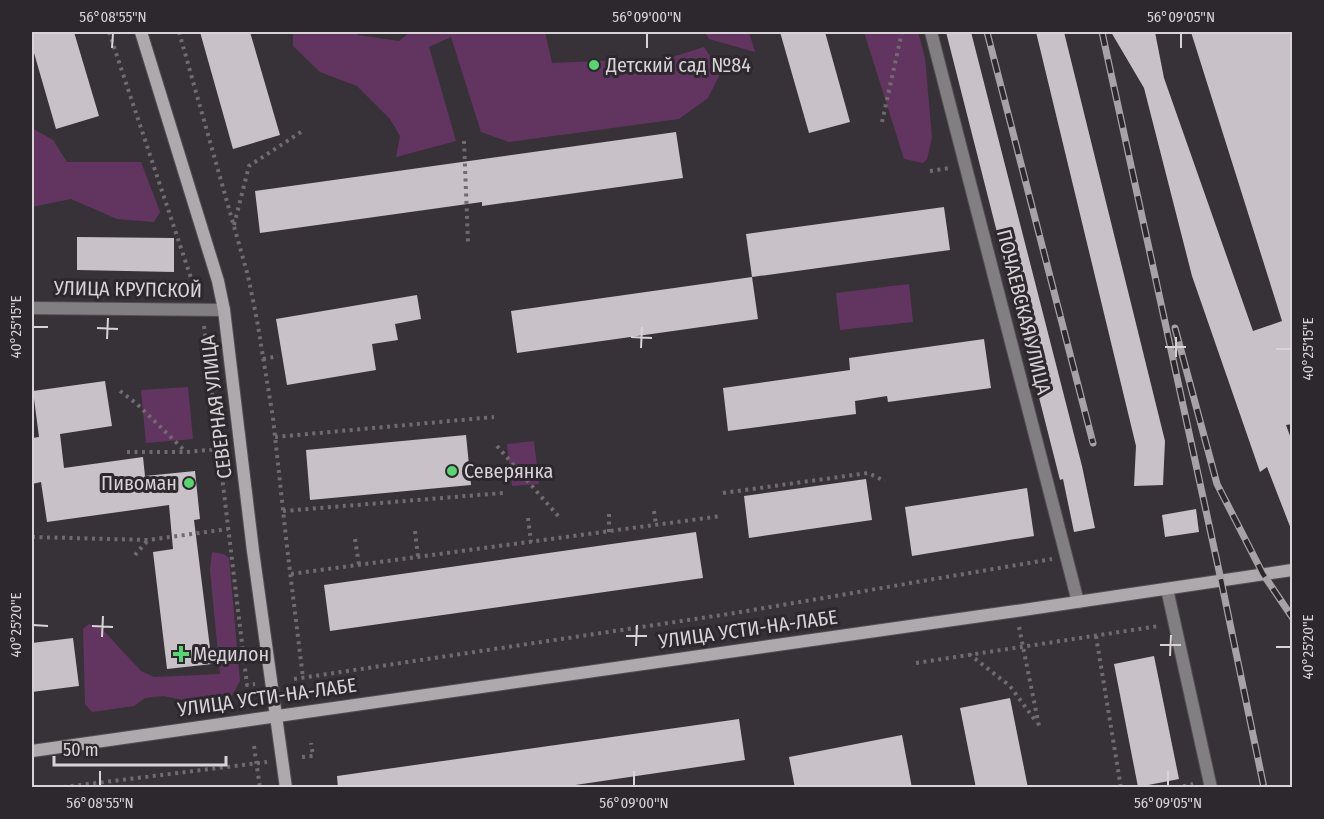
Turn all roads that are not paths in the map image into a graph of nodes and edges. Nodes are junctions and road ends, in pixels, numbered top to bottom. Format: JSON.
{"nodes":[{"id":1,"x":141,"y":32,"type":"edge"},
{"id":2,"x":931,"y":32,"type":"edge"},
{"id":3,"x":32,"y":308,"type":"edge"},
{"id":4,"x":224,"y":310,"type":"junction"},
{"id":5,"x":1293,"y":570,"type":"edge"},
{"id":6,"x":1167,"y":589,"type":"junction"},
{"id":7,"x":1078,"y":602,"type":"junction"},
{"id":8,"x":277,"y":716,"type":"junction"},
{"id":9,"x":32,"y":751,"type":"edge"},
{"id":10,"x":286,"y":788,"type":"edge"},
{"id":11,"x":1211,"y":788,"type":"edge"}],
"edges":[{"from":1,"to":4,"type":"street","name":"СЕВЕРНАЯ УЛИЦА"},
{"from":2,"to":7,"type":"street","name":"ПОЧАЕВСКАЯ УЛИЦА"},
{"from":3,"to":4,"type":"street","name":"УЛИЦА КРУПСКОЙ"},
{"from":4,"to":8,"type":"street","name":"СЕВЕРНАЯ УЛИЦА"},
{"from":5,"to":6,"type":"street","name":"УЛИЦА УСТИ-НА-ЛАБЕ"},
{"from":6,"to":7,"type":"street","name":"УЛИЦА УСТИ-НА-ЛАБЕ"},
{"from":6,"to":11,"type":"street"},
{"from":7,"to":8,"type":"street","name":"УЛИЦА УСТИ-НА-ЛАБЕ"},
{"from":8,"to":9,"type":"street","name":"УЛИЦА УСТИ-НА-ЛАБЕ"},
{"from":8,"to":10,"type":"street","name":"СЕВЕРНАЯ УЛИЦА"}]}
